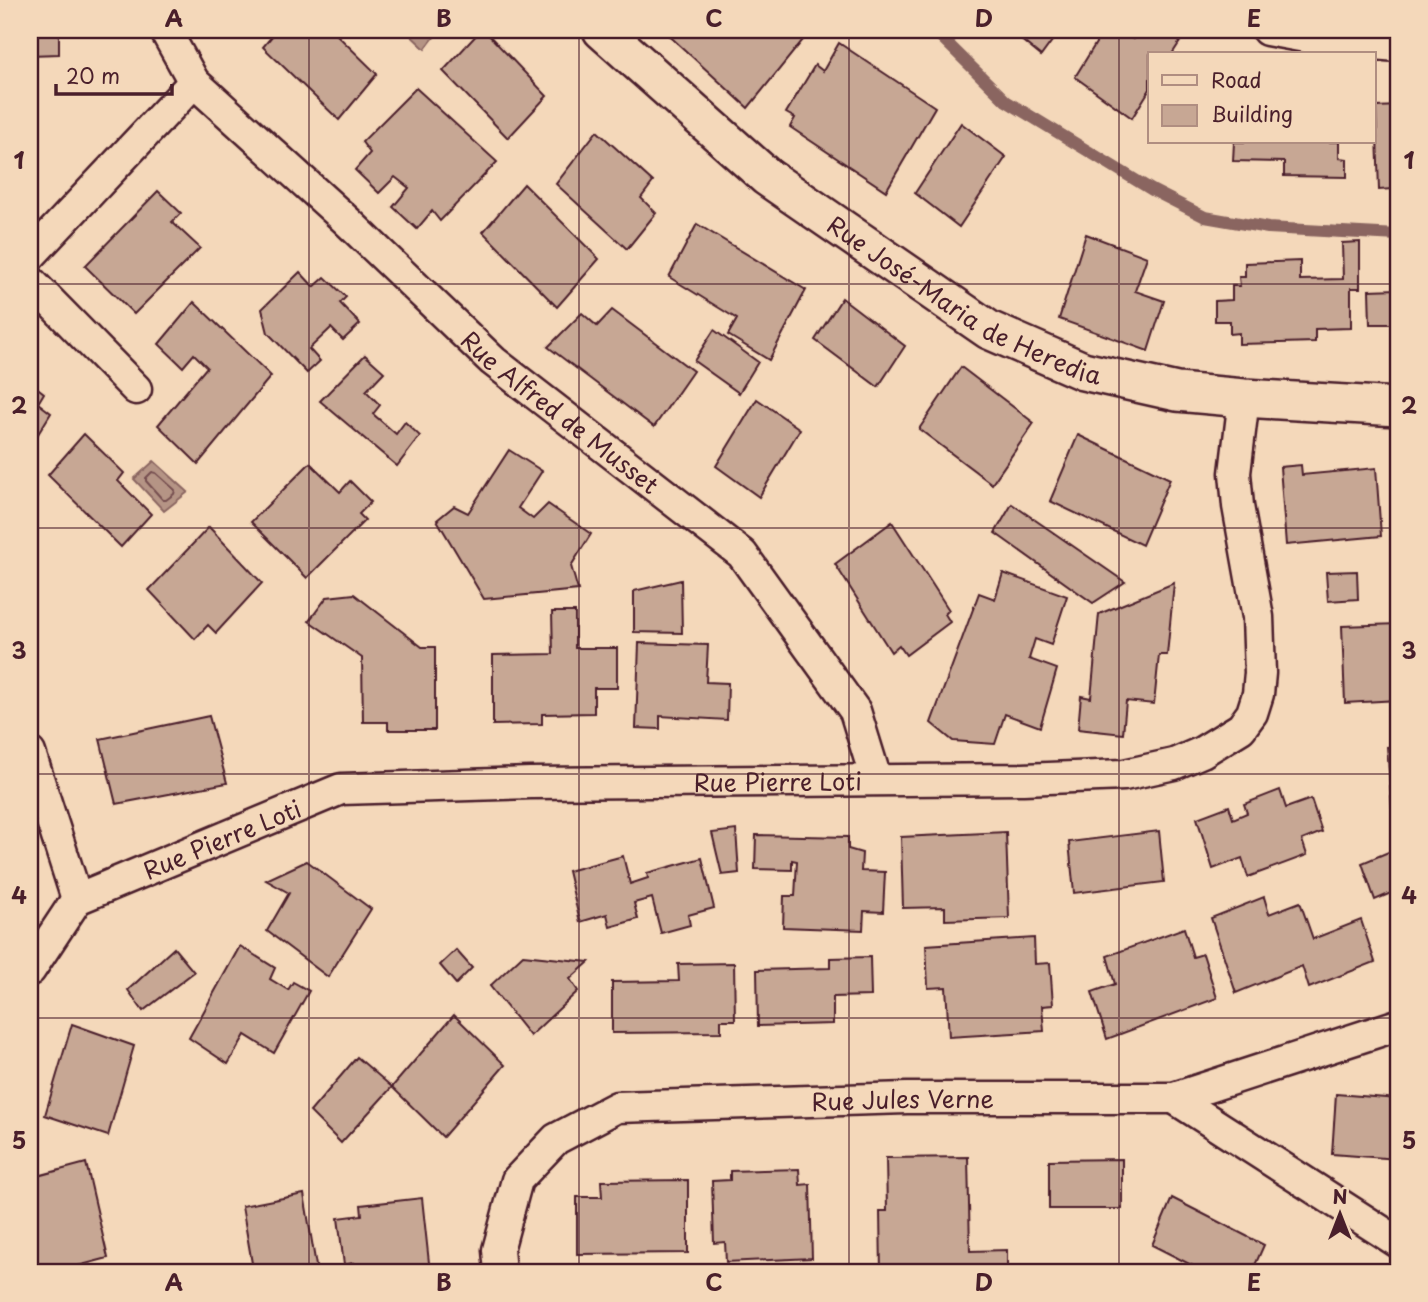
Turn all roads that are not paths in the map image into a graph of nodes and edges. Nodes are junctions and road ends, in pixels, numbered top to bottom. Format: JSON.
{"nodes":[{"id":1,"x":165,"y":30,"type":"edge"},
{"id":2,"x":602,"y":30,"type":"edge"},
{"id":3,"x":1267,"y":30,"type":"edge"},
{"id":4,"x":1398,"y":47,"type":"edge"},
{"id":5,"x":194,"y":82,"type":"junction"},
{"id":6,"x":30,"y":256,"type":"edge"},
{"id":7,"x":30,"y":281,"type":"edge"},
{"id":8,"x":136,"y":389,"type":"dead end"},
{"id":9,"x":1244,"y":398,"type":"junction"},
{"id":10,"x":1398,"y":407,"type":"edge"},
{"id":11,"x":30,"y":753,"type":"edge"},
{"id":12,"x":876,"y":779,"type":"junction"},
{"id":13,"x":77,"y":899,"type":"junction"},
{"id":14,"x":30,"y":970,"type":"edge"},
{"id":15,"x":1398,"y":1026,"type":"edge"},
{"id":16,"x":1174,"y":1098,"type":"junction"},
{"id":17,"x":1398,"y":1242,"type":"edge"},
{"id":18,"x":500,"y":1272,"type":"edge"}],
"edges":[{"from":1,"to":5,"type":"street","name":"Rue Alfred de Musset"},
{"from":2,"to":9,"type":"street","name":"Rue José-Maria de Heredia"},
{"from":3,"to":4,"type":"street"},
{"from":5,"to":6,"type":"street"},
{"from":5,"to":12,"type":"street","name":"Rue Alfred de Musset"},
{"from":7,"to":8,"type":"street"},
{"from":9,"to":10,"type":"street","name":"Rue José-Maria de Heredia"},
{"from":9,"to":12,"type":"street","name":"Rue Pierre Loti"},
{"from":11,"to":13,"type":"street"},
{"from":12,"to":13,"type":"street","name":"Rue Pierre Loti"},
{"from":13,"to":14,"type":"street"},
{"from":15,"to":16,"type":"street","name":"Rue Jules Verne"},
{"from":16,"to":17,"type":"street"},
{"from":16,"to":18,"type":"street","name":"Rue Jules Verne"}]}
